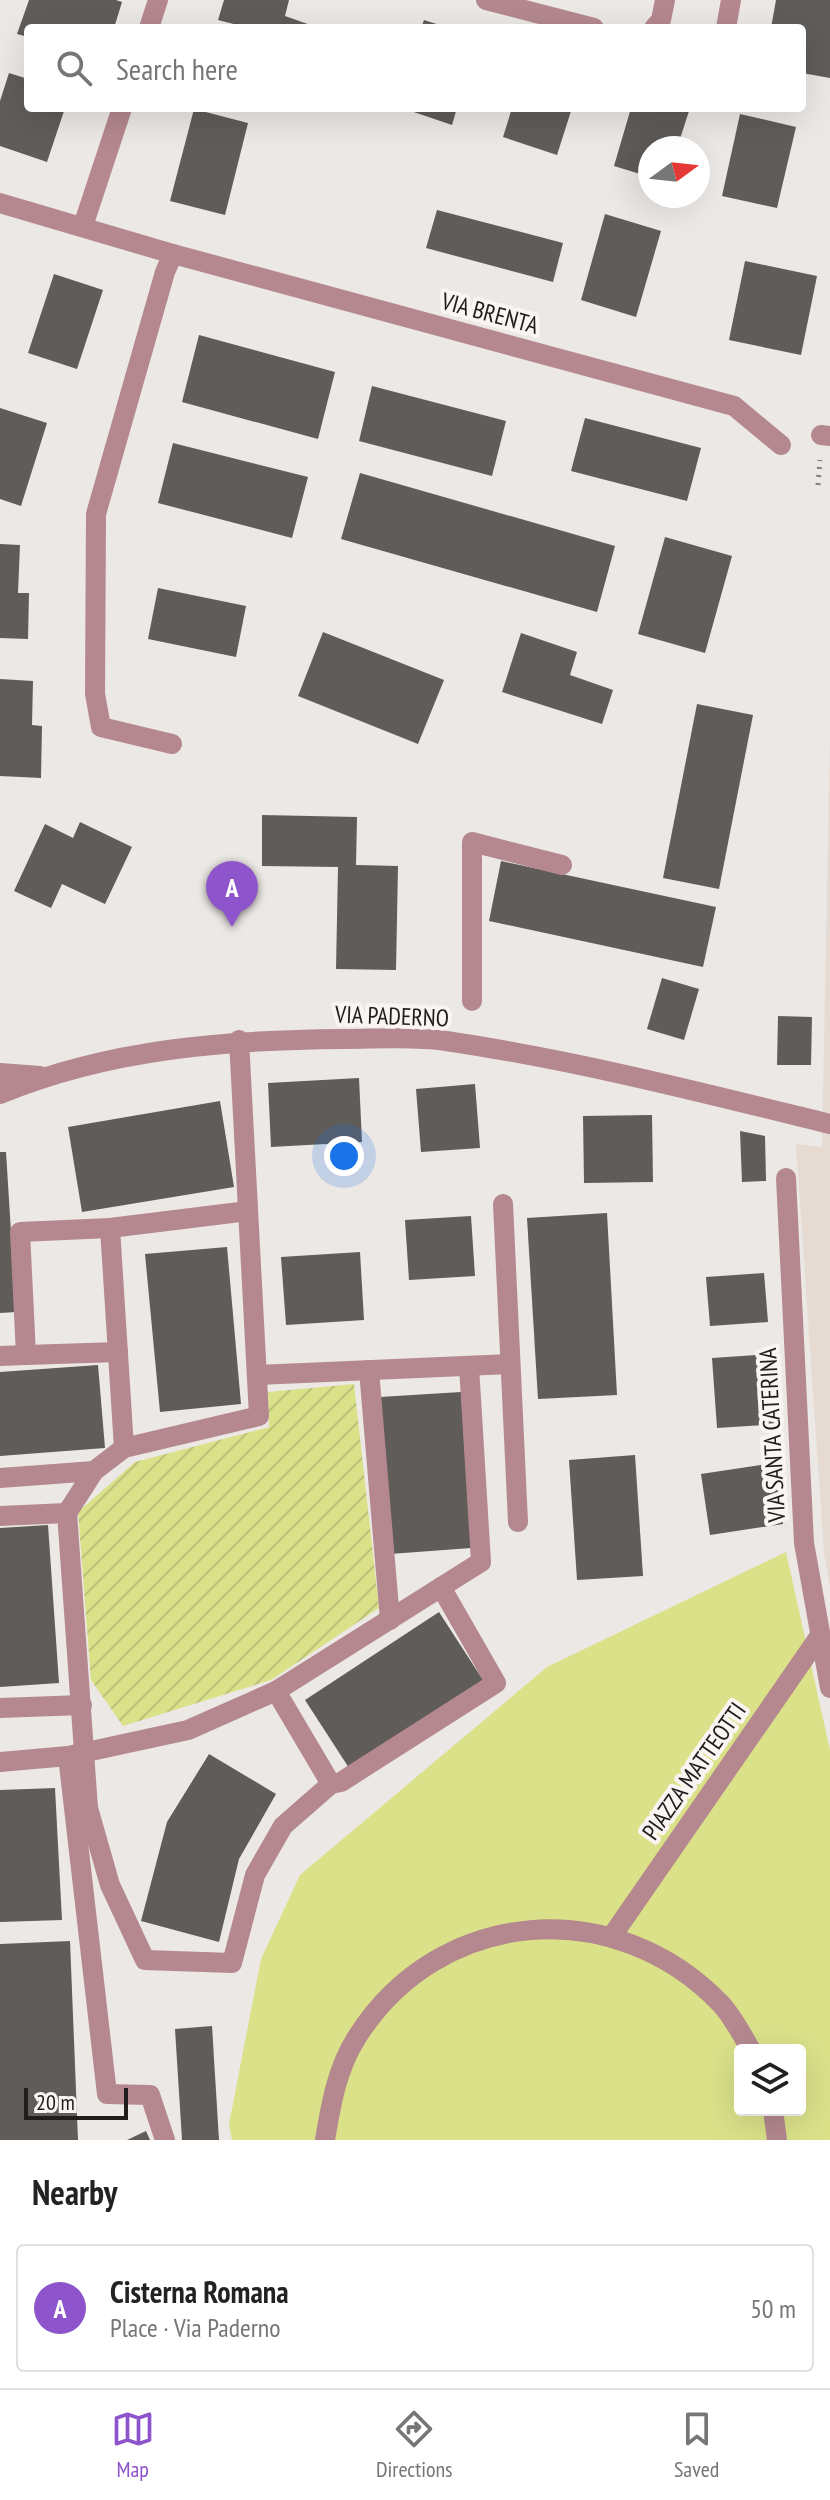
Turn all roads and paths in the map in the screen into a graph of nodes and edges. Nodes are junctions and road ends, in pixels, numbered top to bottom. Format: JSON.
{"nodes":[{"id":1,"x":158,"y":0,"type":"edge"},
{"id":2,"x":486,"y":0,"type":"edge"},
{"id":3,"x":665,"y":0,"type":"edge"},
{"id":4,"x":731,"y":0,"type":"edge"},
{"id":5,"x":150,"y":24,"type":"edge"},
{"id":6,"x":579,"y":24,"type":"edge"},
{"id":7,"x":658,"y":24,"type":"edge"},
{"id":8,"x":727,"y":24,"type":"edge"},
{"id":9,"x":121,"y":112,"type":"edge"},
{"id":10,"x":0,"y":203,"type":"edge"},
{"id":11,"x":83,"y":226,"type":"junction"},
{"id":12,"x":173,"y":254,"type":"junction"},
{"id":13,"x":781,"y":445,"type":"dead end"},
{"id":14,"x":172,"y":744,"type":"dead end"},
{"id":15,"x":562,"y":865,"type":"dead end"},
{"id":16,"x":472,"y":1001,"type":"dead end"},
{"id":17,"x":239,"y":1040,"type":"junction"},
{"id":18,"x":0,"y":1073,"type":"edge"},
{"id":19,"x":44,"y":1076,"type":"junction"},
{"id":20,"x":0,"y":1094,"type":"edge"},
{"id":21,"x":830,"y":1124,"type":"edge"},
{"id":22,"x":786,"y":1178,"type":"dead end"},
{"id":23,"x":503,"y":1204,"type":"dead end"},
{"id":24,"x":248,"y":1211,"type":"junction"},
{"id":25,"x":110,"y":1228,"type":"junction"},
{"id":26,"x":118,"y":1352,"type":"junction"},
{"id":27,"x":26,"y":1355,"type":"junction"},
{"id":28,"x":0,"y":1356,"type":"edge"},
{"id":29,"x":510,"y":1364,"type":"junction"},
{"id":30,"x":469,"y":1366,"type":"junction"},
{"id":31,"x":369,"y":1370,"type":"junction"},
{"id":32,"x":257,"y":1375,"type":"junction"},
{"id":33,"x":124,"y":1448,"type":"junction"},
{"id":34,"x":94,"y":1471,"type":"junction"},
{"id":35,"x":0,"y":1478,"type":"edge"},
{"id":36,"x":67,"y":1513,"type":"junction"},
{"id":37,"x":0,"y":1516,"type":"edge"},
{"id":38,"x":518,"y":1522,"type":"dead end"},
{"id":39,"x":441,"y":1587,"type":"junction"},
{"id":40,"x":390,"y":1620,"type":"junction"},
{"id":41,"x":819,"y":1637,"type":"junction"},
{"id":42,"x":830,"y":1688,"type":"edge"},
{"id":43,"x":276,"y":1691,"type":"junction"},
{"id":44,"x":82,"y":1705,"type":"junction"},
{"id":45,"x":0,"y":1708,"type":"edge"},
{"id":46,"x":77,"y":1754,"type":"junction"},
{"id":47,"x":0,"y":1762,"type":"edge"},
{"id":48,"x":331,"y":1784,"type":"junction"},
{"id":49,"x":612,"y":1936,"type":"junction"},
{"id":50,"x":747,"y":2044,"type":"edge"},
{"id":51,"x":774,"y":2116,"type":"edge"},
{"id":52,"x":165,"y":2140,"type":"edge"},
{"id":53,"x":325,"y":2140,"type":"edge"},
{"id":54,"x":777,"y":2140,"type":"edge"}],
"edges":[{"from":1,"to":5,"type":"street"},
{"from":2,"to":6,"type":"street"},
{"from":3,"to":7,"type":"street"},
{"from":4,"to":8,"type":"street"},
{"from":9,"to":11,"type":"street"},
{"from":10,"to":11,"type":"street","name":"VIA BRENTA"},
{"from":11,"to":12,"type":"street","name":"VIA BRENTA"},
{"from":12,"to":13,"type":"street","name":"VIA BRENTA"},
{"from":12,"to":14,"type":"street"},
{"from":15,"to":16,"type":"street"},
{"from":17,"to":19,"type":"street","name":"VIA PADERNO"},
{"from":17,"to":21,"type":"street","name":"VIA PADERNO"},
{"from":17,"to":24,"type":"street"},
{"from":18,"to":19,"type":"street","name":"VIA PADERNO"},
{"from":19,"to":20,"type":"street","name":"VIA PADERNO"},
{"from":22,"to":41,"type":"street","name":"VIA SANTA CATERINA"},
{"from":23,"to":29,"type":"street"},
{"from":24,"to":25,"type":"street"},
{"from":24,"to":32,"type":"street"},
{"from":25,"to":26,"type":"street"},
{"from":25,"to":27,"type":"street"},
{"from":26,"to":27,"type":"street"},
{"from":26,"to":33,"type":"street"},
{"from":27,"to":28,"type":"street"},
{"from":29,"to":30,"type":"street"},
{"from":29,"to":38,"type":"street"},
{"from":30,"to":31,"type":"street"},
{"from":30,"to":39,"type":"street"},
{"from":31,"to":32,"type":"street"},
{"from":31,"to":40,"type":"street"},
{"from":32,"to":33,"type":"street"},
{"from":33,"to":34,"type":"street"},
{"from":34,"to":35,"type":"street"},
{"from":34,"to":36,"type":"street"},
{"from":36,"to":37,"type":"street"},
{"from":36,"to":44,"type":"street"},
{"from":39,"to":40,"type":"street"},
{"from":39,"to":48,"type":"street"},
{"from":40,"to":43,"type":"street"},
{"from":41,"to":42,"type":"street","name":"VIA SANTA CATERINA"},
{"from":41,"to":49,"type":"street","name":"PIAZZA MATTEOTTI"},
{"from":43,"to":46,"type":"street"},
{"from":43,"to":48,"type":"street"},
{"from":44,"to":45,"type":"street"},
{"from":44,"to":46,"type":"street"},
{"from":46,"to":47,"type":"street"},
{"from":46,"to":48,"type":"street"},
{"from":46,"to":52,"type":"street"},
{"from":49,"to":50,"type":"street"},
{"from":49,"to":53,"type":"street"},
{"from":51,"to":54,"type":"street"}]}
